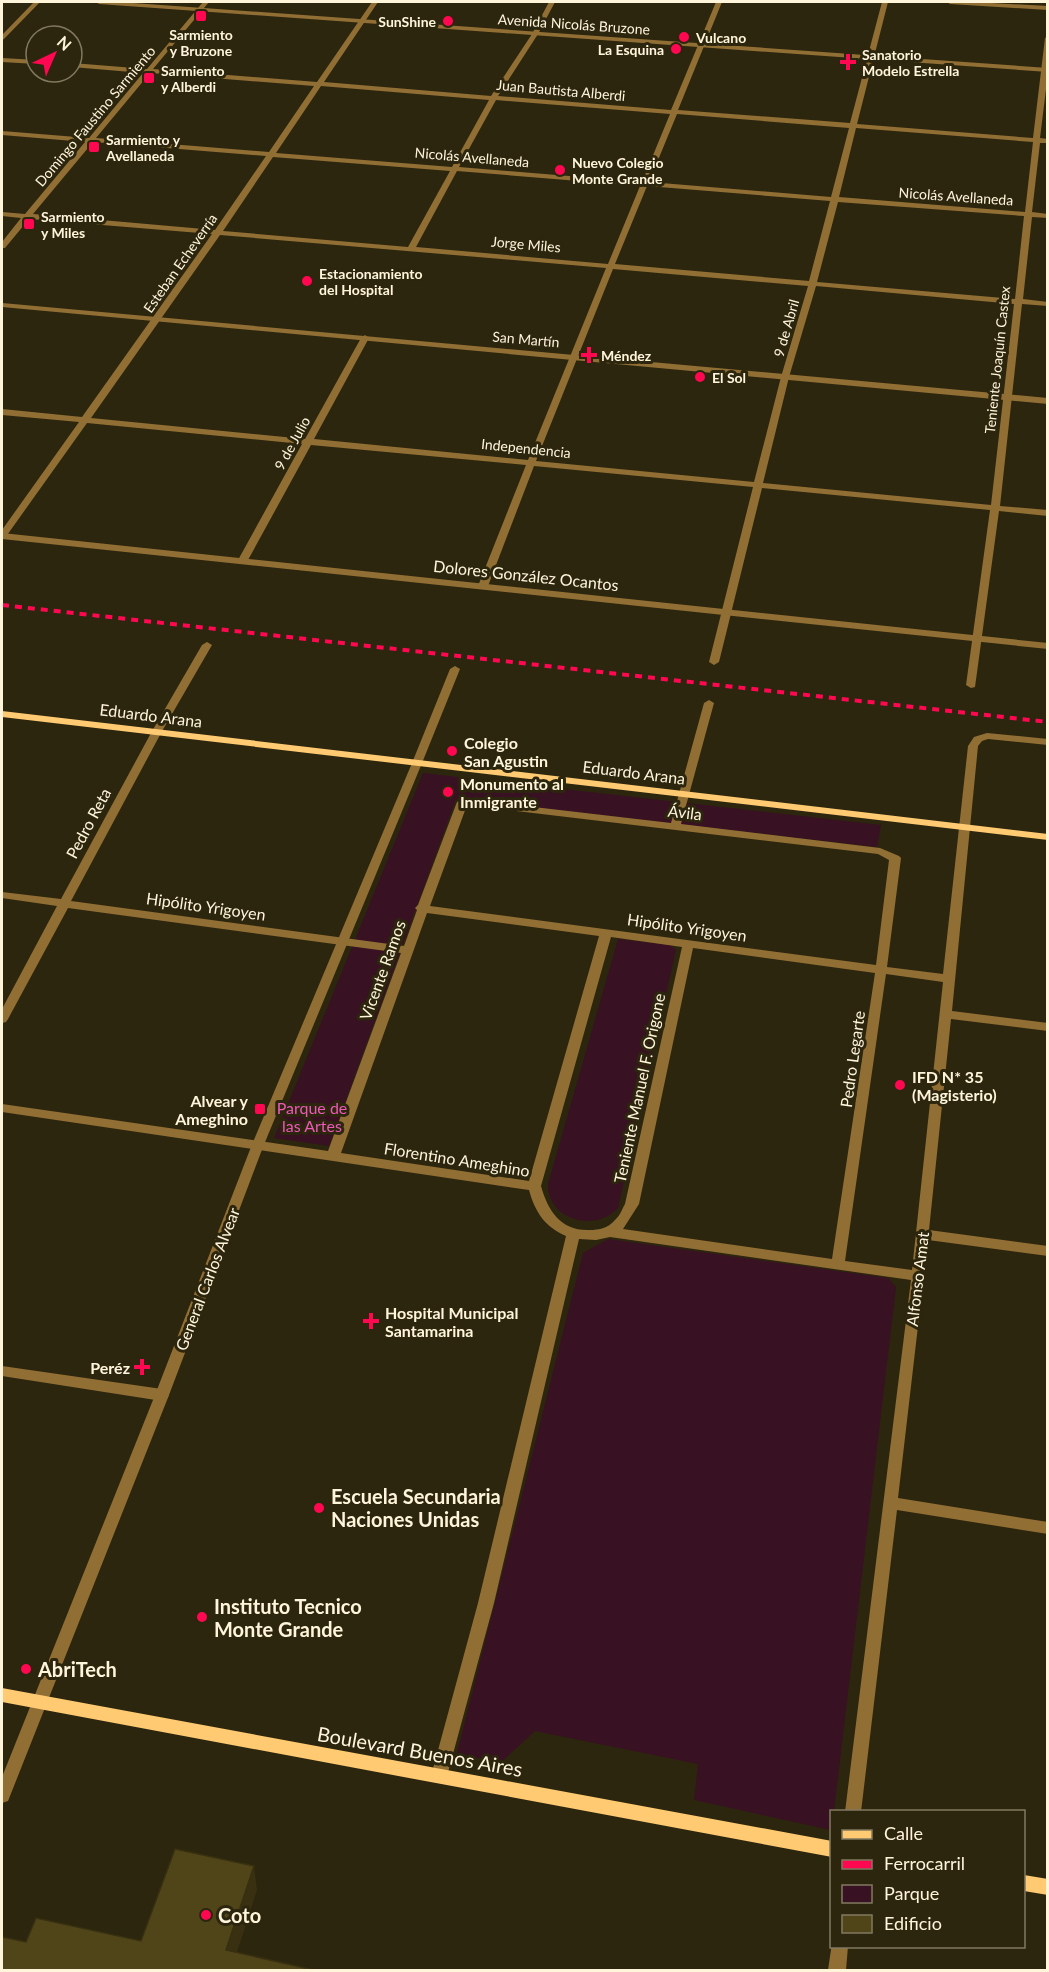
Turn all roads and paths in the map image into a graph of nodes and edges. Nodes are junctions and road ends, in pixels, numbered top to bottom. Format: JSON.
{"nodes":[{"id":1,"x":37,"y":2,"type":"edge"},
{"id":2,"x":99,"y":2,"type":"edge"},
{"id":3,"x":206,"y":2,"type":"edge"},
{"id":4,"x":375,"y":2,"type":"edge"},
{"id":5,"x":552,"y":2,"type":"edge"},
{"id":6,"x":719,"y":2,"type":"edge"},
{"id":7,"x":885,"y":2,"type":"edge"},
{"id":8,"x":950,"y":2,"type":"edge"},
{"id":9,"x":1047,"y":8,"type":"edge"},
{"id":10,"x":200,"y":9,"type":"junction"},
{"id":11,"x":362,"y":21,"type":"junction"},
{"id":12,"x":535,"y":34,"type":"junction"},
{"id":13,"x":2,"y":38,"type":"edge"},
{"id":14,"x":1047,"y":38,"type":"edge"},
{"id":15,"x":701,"y":45,"type":"junction"},
{"id":16,"x":872,"y":58,"type":"junction"},
{"id":17,"x":2,"y":60,"type":"edge"},
{"id":18,"x":24,"y":61,"type":"edge"},
{"id":19,"x":84,"y":66,"type":"edge"},
{"id":20,"x":1046,"y":70,"type":"edge"},
{"id":21,"x":149,"y":71,"type":"junction"},
{"id":22,"x":320,"y":84,"type":"junction"},
{"id":23,"x":494,"y":97,"type":"junction"},
{"id":24,"x":676,"y":112,"type":"junction"},
{"id":25,"x":854,"y":126,"type":"junction"},
{"id":26,"x":2,"y":133,"type":"edge"},
{"id":27,"x":91,"y":140,"type":"junction"},
{"id":28,"x":1035,"y":140,"type":"junction"},
{"id":29,"x":1047,"y":141,"type":"edge"},
{"id":30,"x":271,"y":155,"type":"junction"},
{"id":31,"x":456,"y":170,"type":"junction"},
{"id":32,"x":643,"y":184,"type":"junction"},
{"id":33,"x":834,"y":200,"type":"junction"},
{"id":34,"x":2,"y":214,"type":"edge"},
{"id":35,"x":1026,"y":215,"type":"junction"},
{"id":36,"x":27,"y":216,"type":"junction"},
{"id":37,"x":1047,"y":216,"type":"edge"},
{"id":38,"x":217,"y":231,"type":"junction"},
{"id":39,"x":2,"y":246,"type":"edge"},
{"id":40,"x":412,"y":248,"type":"junction"},
{"id":41,"x":610,"y":265,"type":"junction"},
{"id":42,"x":813,"y":283,"type":"junction"},
{"id":43,"x":1017,"y":301,"type":"junction"},
{"id":44,"x":1047,"y":304,"type":"edge"},
{"id":45,"x":2,"y":305,"type":"edge"},
{"id":46,"x":158,"y":318,"type":"junction"},
{"id":47,"x":365,"y":338,"type":"junction"},
{"id":48,"x":573,"y":357,"type":"junction"},
{"id":49,"x":785,"y":377,"type":"junction"},
{"id":50,"x":1007,"y":398,"type":"junction"},
{"id":51,"x":1047,"y":401,"type":"edge"},
{"id":52,"x":2,"y":412,"type":"edge"},
{"id":53,"x":85,"y":420,"type":"junction"},
{"id":54,"x":308,"y":441,"type":"junction"},
{"id":55,"x":531,"y":462,"type":"junction"},
{"id":56,"x":760,"y":485,"type":"junction"},
{"id":57,"x":994,"y":508,"type":"junction"},
{"id":58,"x":1047,"y":513,"type":"edge"},
{"id":59,"x":2,"y":536,"type":"edge"},
{"id":60,"x":243,"y":560,"type":"junction"},
{"id":61,"x":483,"y":586,"type":"junction"},
{"id":62,"x":728,"y":611,"type":"junction"},
{"id":63,"x":978,"y":638,"type":"junction"},
{"id":64,"x":207,"y":645,"type":"dead end"},
{"id":65,"x":1047,"y":646,"type":"edge"},
{"id":66,"x":714,"y":662,"type":"dead end"},
{"id":67,"x":455,"y":669,"type":"dead end"},
{"id":68,"x":971,"y":685,"type":"dead end"},
{"id":69,"x":709,"y":703,"type":"dead end"},
{"id":70,"x":2,"y":714,"type":"edge"},
{"id":71,"x":156,"y":733,"type":"junction"},
{"id":72,"x":1047,"y":742,"type":"edge"},
{"id":73,"x":417,"y":763,"type":"junction"},
{"id":74,"x":683,"y":795,"type":"junction"},
{"id":75,"x":470,"y":803,"type":"joint"},
{"id":76,"x":675,"y":827,"type":"junction"},
{"id":77,"x":965,"y":829,"type":"junction"},
{"id":78,"x":1047,"y":837,"type":"edge"},
{"id":79,"x":895,"y":858,"type":"joint"},
{"id":80,"x":2,"y":895,"type":"edge"},
{"id":81,"x":64,"y":904,"type":"junction"},
{"id":82,"x":421,"y":908,"type":"junction"},
{"id":83,"x":606,"y":933,"type":"junction"},
{"id":84,"x":344,"y":941,"type":"junction"},
{"id":85,"x":688,"y":944,"type":"junction"},
{"id":86,"x":406,"y":950,"type":"junction"},
{"id":87,"x":881,"y":970,"type":"junction"},
{"id":88,"x":949,"y":979,"type":"junction"},
{"id":89,"x":945,"y":1014,"type":"junction"},
{"id":90,"x":2,"y":1019,"type":"edge"},
{"id":91,"x":1047,"y":1027,"type":"edge"},
{"id":92,"x":2,"y":1108,"type":"edge"},
{"id":93,"x":257,"y":1147,"type":"junction"},
{"id":94,"x":333,"y":1156,"type":"junction"},
{"id":95,"x":534,"y":1186,"type":"junction"},
{"id":96,"x":610,"y":1232,"type":"junction"},
{"id":97,"x":922,"y":1234,"type":"junction"},
{"id":98,"x":573,"y":1235,"type":"junction"},
{"id":99,"x":1047,"y":1251,"type":"edge"},
{"id":100,"x":838,"y":1264,"type":"junction"},
{"id":101,"x":918,"y":1276,"type":"junction"},
{"id":102,"x":2,"y":1371,"type":"edge"},
{"id":103,"x":162,"y":1395,"type":"junction"},
{"id":104,"x":889,"y":1503,"type":"junction"},
{"id":105,"x":1047,"y":1528,"type":"edge"},
{"id":106,"x":2,"y":1695,"type":"edge"},
{"id":107,"x":38,"y":1701,"type":"junction"},
{"id":108,"x":440,"y":1776,"type":"junction"},
{"id":109,"x":2,"y":1796,"type":"edge"},
{"id":110,"x":853,"y":1810,"type":"edge"},
{"id":111,"x":830,"y":1850,"type":"edge"},
{"id":112,"x":1025,"y":1883,"type":"edge"},
{"id":113,"x":1047,"y":1887,"type":"edge"},
{"id":114,"x":839,"y":1948,"type":"edge"},
{"id":115,"x":837,"y":1971,"type":"edge"}],
"edges":[{"from":1,"to":13,"type":"street"},
{"from":2,"to":10,"type":"street","name":"Avenida Nicolás Bruzone"},
{"from":3,"to":10,"type":"street","name":"Domingo Faustino Sarmiento"},
{"from":4,"to":11,"type":"street","name":"Esteban Echeverría"},
{"from":5,"to":12,"type":"street"},
{"from":6,"to":15,"type":"street"},
{"from":7,"to":16,"type":"street","name":"9 de Abril"},
{"from":8,"to":9,"type":"street"},
{"from":10,"to":11,"type":"street","name":"Avenida Nicolás Bruzone"},
{"from":10,"to":21,"type":"street","name":"Domingo Faustino Sarmiento"},
{"from":11,"to":12,"type":"street","name":"Avenida Nicolás Bruzone"},
{"from":11,"to":22,"type":"street","name":"Esteban Echeverría"},
{"from":12,"to":15,"type":"street","name":"Avenida Nicolás Bruzone"},
{"from":12,"to":23,"type":"street"},
{"from":14,"to":20,"type":"street","name":"Teniente Joaquín Castex"},
{"from":15,"to":16,"type":"street","name":"Avenida Nicolás Bruzone"},
{"from":15,"to":24,"type":"street"},
{"from":16,"to":20,"type":"street","name":"Avenida Nicolás Bruzone"},
{"from":16,"to":25,"type":"street","name":"9 de Abril"},
{"from":17,"to":18,"type":"street"},
{"from":19,"to":21,"type":"street","name":"Juan Bautista Alberdi"},
{"from":20,"to":28,"type":"street","name":"Teniente Joaquín Castex"},
{"from":21,"to":22,"type":"street","name":"Juan Bautista Alberdi"},
{"from":21,"to":27,"type":"street","name":"Domingo Faustino Sarmiento"},
{"from":22,"to":23,"type":"street","name":"Juan Bautista Alberdi"},
{"from":22,"to":30,"type":"street","name":"Esteban Echeverría"},
{"from":23,"to":24,"type":"street","name":"Juan Bautista Alberdi"},
{"from":23,"to":31,"type":"street"},
{"from":24,"to":25,"type":"street","name":"Juan Bautista Alberdi"},
{"from":24,"to":32,"type":"street"},
{"from":25,"to":28,"type":"street","name":"Juan Bautista Alberdi"},
{"from":25,"to":33,"type":"street","name":"9 de Abril"},
{"from":26,"to":27,"type":"street","name":"Nicolás Avellaneda"},
{"from":27,"to":30,"type":"street","name":"Nicolás Avellaneda"},
{"from":27,"to":36,"type":"street","name":"Domingo Faustino Sarmiento"},
{"from":28,"to":29,"type":"street","name":"Juan Bautista Alberdi"},
{"from":28,"to":35,"type":"street","name":"Teniente Joaquín Castex"},
{"from":30,"to":31,"type":"street","name":"Nicolás Avellaneda"},
{"from":30,"to":38,"type":"street","name":"Esteban Echeverría"},
{"from":31,"to":32,"type":"street","name":"Nicolás Avellaneda"},
{"from":31,"to":40,"type":"street"},
{"from":32,"to":33,"type":"street","name":"Nicolás Avellaneda"},
{"from":32,"to":41,"type":"street"},
{"from":33,"to":35,"type":"street","name":"Nicolás Avellaneda"},
{"from":33,"to":42,"type":"street","name":"9 de Abril"},
{"from":34,"to":36,"type":"street","name":"Jorge Miles"},
{"from":35,"to":37,"type":"street","name":"Nicolás Avellaneda"},
{"from":35,"to":43,"type":"street","name":"Teniente Joaquín Castex"},
{"from":36,"to":38,"type":"street","name":"Jorge Miles"},
{"from":36,"to":39,"type":"street","name":"Domingo Faustino Sarmiento"},
{"from":38,"to":40,"type":"street","name":"Jorge Miles"},
{"from":38,"to":46,"type":"street","name":"Esteban Echeverría"},
{"from":40,"to":41,"type":"street","name":"Jorge Miles"},
{"from":41,"to":42,"type":"street","name":"Jorge Miles"},
{"from":41,"to":48,"type":"street"},
{"from":42,"to":43,"type":"street","name":"Jorge Miles"},
{"from":42,"to":49,"type":"street","name":"9 de Abril"},
{"from":43,"to":44,"type":"street","name":"Jorge Miles"},
{"from":43,"to":50,"type":"street","name":"Teniente Joaquín Castex"},
{"from":45,"to":46,"type":"street","name":"San Martín"},
{"from":46,"to":47,"type":"street","name":"San Martín"},
{"from":46,"to":53,"type":"street","name":"Esteban Echeverría"},
{"from":47,"to":48,"type":"street","name":"San Martín"},
{"from":47,"to":54,"type":"street","name":"9 de Julio"},
{"from":48,"to":49,"type":"street","name":"San Martín"},
{"from":48,"to":55,"type":"street"},
{"from":49,"to":50,"type":"street","name":"San Martín"},
{"from":49,"to":56,"type":"street","name":"9 de Abril"},
{"from":50,"to":51,"type":"street","name":"San Martín"},
{"from":50,"to":57,"type":"street","name":"Teniente Joaquín Castex"},
{"from":52,"to":53,"type":"street","name":"Independencia"},
{"from":53,"to":54,"type":"street","name":"Independencia"},
{"from":53,"to":59,"type":"street","name":"Esteban Echeverría"},
{"from":54,"to":55,"type":"street","name":"Independencia"},
{"from":54,"to":60,"type":"street","name":"9 de Julio"},
{"from":55,"to":56,"type":"street","name":"Independencia"},
{"from":55,"to":61,"type":"street"},
{"from":56,"to":57,"type":"street","name":"Independencia"},
{"from":56,"to":62,"type":"street","name":"9 de Abril"},
{"from":57,"to":58,"type":"street","name":"Independencia"},
{"from":57,"to":63,"type":"street","name":"Teniente Joaquín Castex"},
{"from":59,"to":60,"type":"street","name":"Dolores González Ocantos"},
{"from":60,"to":61,"type":"street","name":"Dolores González Ocantos"},
{"from":61,"to":62,"type":"street","name":"Dolores González Ocantos"},
{"from":62,"to":63,"type":"street","name":"Dolores González Ocantos"},
{"from":62,"to":66,"type":"street","name":"9 de Abril"},
{"from":63,"to":65,"type":"street","name":"Dolores González Ocantos"},
{"from":63,"to":68,"type":"street","name":"Teniente Joaquín Castex"},
{"from":64,"to":71,"type":"street","name":"Pedro Reta"},
{"from":67,"to":73,"type":"street","name":"General Carlos Alvear"},
{"from":69,"to":74,"type":"street"},
{"from":70,"to":71,"type":"main road","name":"Eduardo Arana"},
{"from":71,"to":73,"type":"main road","name":"Eduardo Arana"},
{"from":71,"to":81,"type":"street","name":"Pedro Reta"},
{"from":72,"to":77,"type":"street","name":"Alfonso Amat"},
{"from":73,"to":74,"type":"main road","name":"Eduardo Arana"},
{"from":73,"to":84,"type":"street","name":"General Carlos Alvear"},
{"from":74,"to":76,"type":"street"},
{"from":74,"to":77,"type":"main road","name":"Eduardo Arana"},
{"from":75,"to":76,"type":"street","name":"Ávila"},
{"from":75,"to":82,"type":"street","name":"Vicente Ramos"},
{"from":76,"to":79,"type":"street","name":"Ávila"},
{"from":77,"to":78,"type":"main road","name":"Eduardo Arana"},
{"from":77,"to":88,"type":"street","name":"Alfonso Amat"},
{"from":79,"to":87,"type":"street","name":"Pedro Legarte"},
{"from":80,"to":81,"type":"street","name":"Hipólito Yrigoyen"},
{"from":81,"to":84,"type":"street","name":"Hipólito Yrigoyen"},
{"from":81,"to":90,"type":"street","name":"Pedro Reta"},
{"from":82,"to":83,"type":"street","name":"Hipólito Yrigoyen"},
{"from":82,"to":86,"type":"street","name":"Vicente Ramos"},
{"from":83,"to":85,"type":"street","name":"Hipólito Yrigoyen"},
{"from":83,"to":95,"type":"street"},
{"from":84,"to":86,"type":"street","name":"Hipólito Yrigoyen"},
{"from":84,"to":93,"type":"street","name":"General Carlos Alvear"},
{"from":85,"to":87,"type":"street","name":"Hipólito Yrigoyen"},
{"from":85,"to":96,"type":"street","name":"Teniente Manuel F. Origone"},
{"from":86,"to":94,"type":"street","name":"Vicente Ramos"},
{"from":87,"to":88,"type":"street","name":"Hipólito Yrigoyen"},
{"from":87,"to":100,"type":"street","name":"Pedro Legarte"},
{"from":88,"to":89,"type":"street","name":"Alfonso Amat"},
{"from":89,"to":91,"type":"street"},
{"from":89,"to":97,"type":"street","name":"Alfonso Amat"},
{"from":92,"to":93,"type":"street","name":"Florentino Ameghino"},
{"from":93,"to":94,"type":"street","name":"Florentino Ameghino"},
{"from":93,"to":103,"type":"street","name":"General Carlos Alvear"},
{"from":94,"to":95,"type":"street","name":"Florentino Ameghino"},
{"from":95,"to":98,"type":"street","name":"Florentino Ameghino"},
{"from":96,"to":98,"type":"street"},
{"from":96,"to":100,"type":"street"},
{"from":97,"to":99,"type":"street"},
{"from":97,"to":101,"type":"street","name":"Alfonso Amat"},
{"from":98,"to":108,"type":"street"},
{"from":100,"to":101,"type":"street"},
{"from":101,"to":104,"type":"street","name":"Alfonso Amat"},
{"from":102,"to":103,"type":"street"},
{"from":103,"to":107,"type":"street","name":"General Carlos Alvear"},
{"from":104,"to":105,"type":"street"},
{"from":104,"to":110,"type":"street","name":"Alfonso Amat"},
{"from":106,"to":107,"type":"main road","name":"Boulevard Buenos Aires"},
{"from":107,"to":108,"type":"main road","name":"Boulevard Buenos Aires"},
{"from":107,"to":109,"type":"street","name":"General Carlos Alvear"},
{"from":108,"to":111,"type":"main road","name":"Boulevard Buenos Aires"},
{"from":112,"to":113,"type":"main road"},
{"from":114,"to":115,"type":"street"}]}
